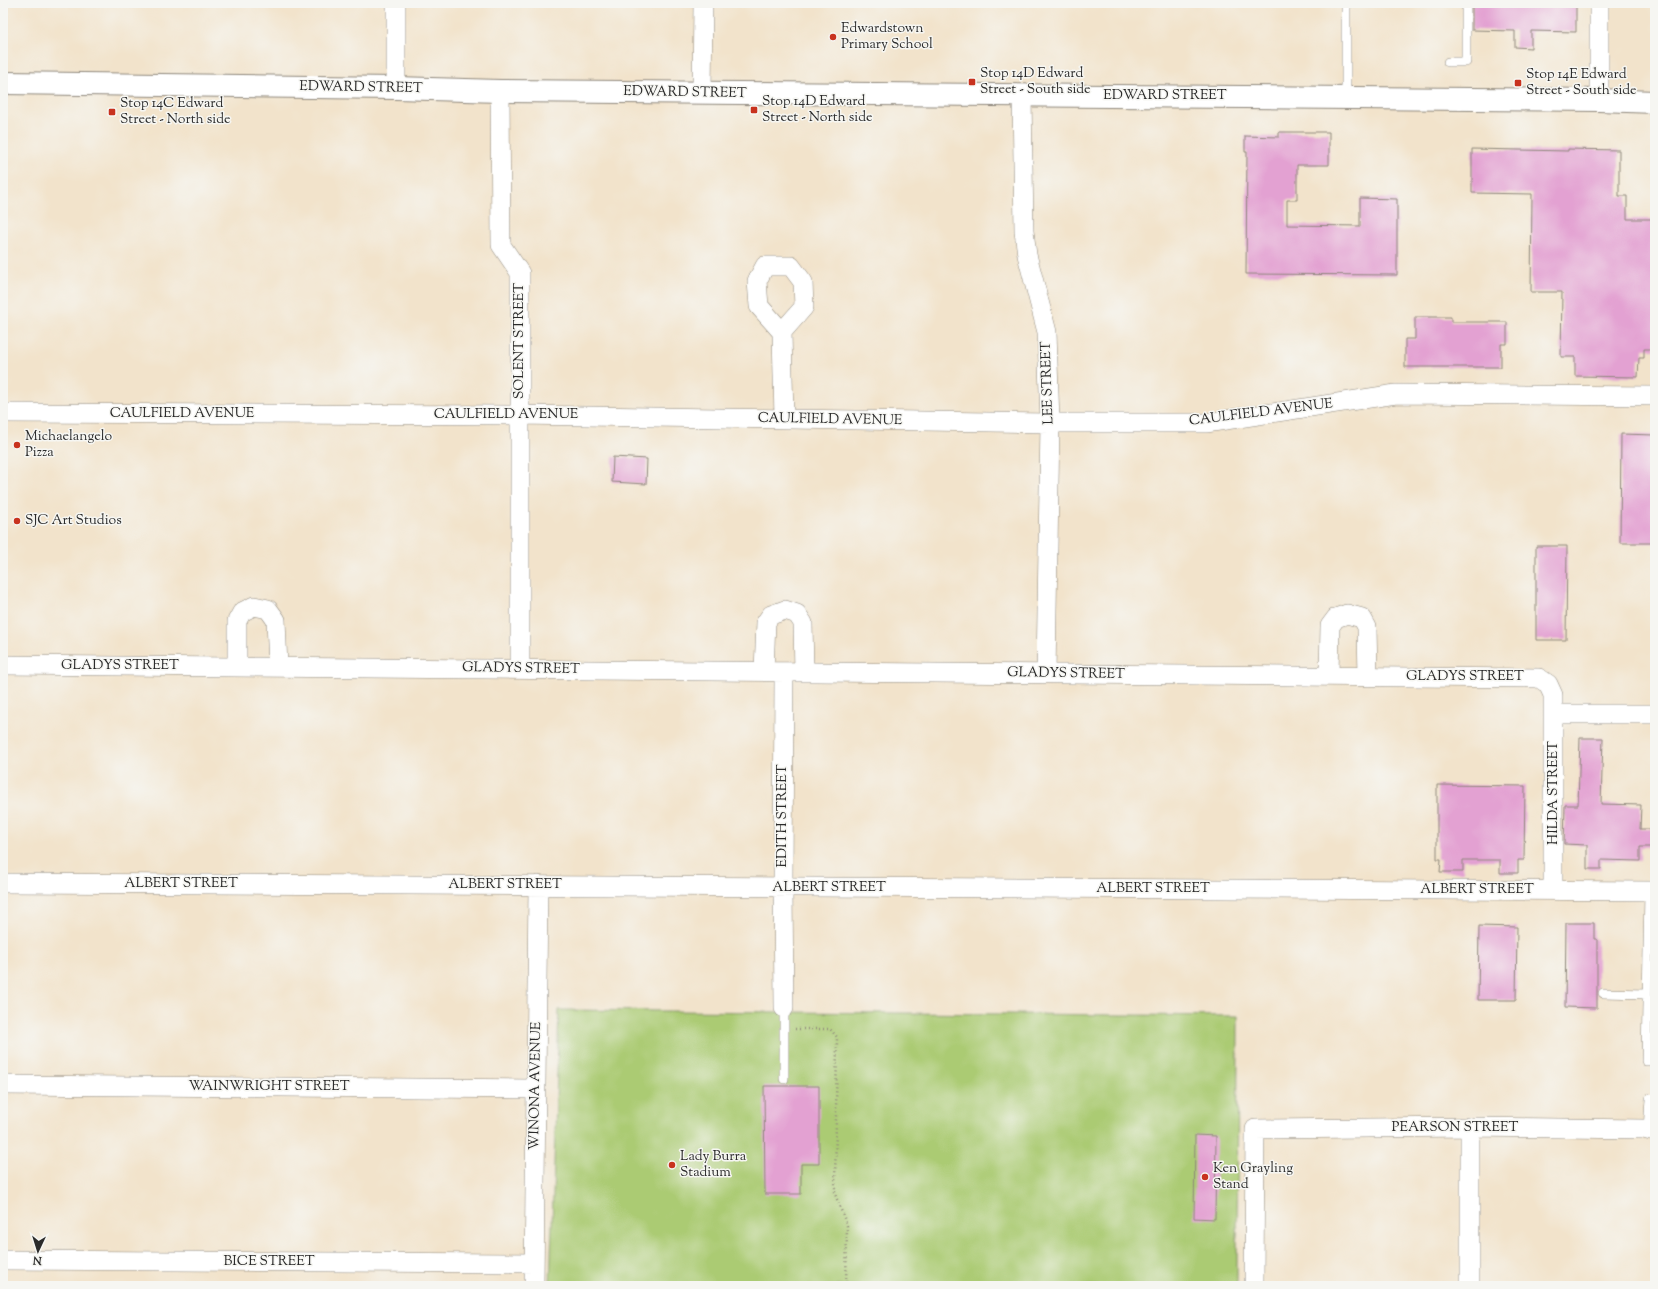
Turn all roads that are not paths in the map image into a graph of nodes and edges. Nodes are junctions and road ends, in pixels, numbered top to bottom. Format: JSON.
{"nodes":[{"id":1,"x":396,"y":3,"type":"edge"},
{"id":2,"x":703,"y":3,"type":"edge"},
{"id":3,"x":1346,"y":3,"type":"edge"},
{"id":4,"x":1466,"y":3,"type":"edge"},
{"id":5,"x":1599,"y":3,"type":"edge"},
{"id":6,"x":1448,"y":62,"type":"dead end"},
{"id":7,"x":3,"y":83,"type":"edge"},
{"id":8,"x":396,"y":88,"type":"junction"},
{"id":9,"x":500,"y":91,"type":"junction"},
{"id":10,"x":702,"y":93,"type":"junction"},
{"id":11,"x":1022,"y":96,"type":"junction"},
{"id":12,"x":1346,"y":98,"type":"junction"},
{"id":13,"x":1599,"y":100,"type":"junction"},
{"id":14,"x":1655,"y":102,"type":"edge"},
{"id":15,"x":782,"y":332,"type":"dead end"},
{"id":16,"x":1655,"y":396,"type":"edge"},
{"id":17,"x":3,"y":413,"type":"edge"},
{"id":18,"x":519,"y":415,"type":"junction"},
{"id":19,"x":784,"y":419,"type":"junction"},
{"id":20,"x":1050,"y":423,"type":"junction"},
{"id":21,"x":3,"y":665,"type":"edge"},
{"id":22,"x":237,"y":666,"type":"junction"},
{"id":23,"x":278,"y":667,"type":"junction"},
{"id":24,"x":520,"y":669,"type":"junction"},
{"id":25,"x":764,"y":671,"type":"junction"},
{"id":26,"x":784,"y":672,"type":"junction"},
{"id":27,"x":804,"y":672,"type":"junction"},
{"id":28,"x":1046,"y":674,"type":"junction"},
{"id":29,"x":1329,"y":676,"type":"junction"},
{"id":30,"x":1368,"y":677,"type":"junction"},
{"id":31,"x":1553,"y":705,"type":"junction"},
{"id":32,"x":1655,"y":714,"type":"edge"},
{"id":33,"x":3,"y":883,"type":"edge"},
{"id":34,"x":538,"y":885,"type":"junction"},
{"id":35,"x":783,"y":887,"type":"junction"},
{"id":36,"x":1553,"y":890,"type":"junction"},
{"id":37,"x":1652,"y":891,"type":"edge"},
{"id":38,"x":1652,"y":931,"type":"edge"},
{"id":39,"x":1651,"y":983,"type":"edge"},
{"id":40,"x":1603,"y":993,"type":"dead end"},
{"id":41,"x":1647,"y":994,"type":"junction"},
{"id":42,"x":784,"y":1008,"type":"joint"},
{"id":43,"x":1651,"y":1020,"type":"edge"},
{"id":44,"x":1655,"y":1061,"type":"edge"},
{"id":45,"x":784,"y":1079,"type":"dead end"},
{"id":46,"x":3,"y":1085,"type":"edge"},
{"id":47,"x":536,"y":1089,"type":"junction"},
{"id":48,"x":1655,"y":1099,"type":"edge"},
{"id":49,"x":1470,"y":1127,"type":"junction"},
{"id":50,"x":1652,"y":1131,"type":"edge"},
{"id":51,"x":3,"y":1260,"type":"edge"},
{"id":52,"x":534,"y":1263,"type":"junction"},
{"id":53,"x":534,"y":1286,"type":"edge"},
{"id":54,"x":1254,"y":1286,"type":"edge"},
{"id":55,"x":1470,"y":1286,"type":"edge"}],
"edges":[{"from":1,"to":8,"type":"street"},
{"from":2,"to":10,"type":"street"},
{"from":3,"to":12,"type":"lane"},
{"from":4,"to":6,"type":"lane"},
{"from":5,"to":13,"type":"street"},
{"from":7,"to":8,"type":"street","name":"EDWARD STREET"},
{"from":8,"to":9,"type":"street","name":"EDWARD STREET"},
{"from":9,"to":10,"type":"street","name":"EDWARD STREET"},
{"from":9,"to":18,"type":"street","name":"SOLENT STREET"},
{"from":10,"to":11,"type":"street","name":"EDWARD STREET"},
{"from":11,"to":12,"type":"street","name":"EDWARD STREET"},
{"from":11,"to":20,"type":"street","name":"LEE STREET"},
{"from":12,"to":13,"type":"street","name":"EDWARD STREET"},
{"from":13,"to":14,"type":"street","name":"EDWARD STREET"},
{"from":15,"to":19,"type":"street"},
{"from":16,"to":20,"type":"street","name":"CAULFIELD AVENUE"},
{"from":17,"to":18,"type":"street","name":"CAULFIELD AVENUE"},
{"from":18,"to":19,"type":"street","name":"CAULFIELD AVENUE"},
{"from":18,"to":24,"type":"street","name":"SOLENT STREET"},
{"from":19,"to":20,"type":"street","name":"CAULFIELD AVENUE"},
{"from":20,"to":28,"type":"street","name":"LEE STREET"},
{"from":21,"to":22,"type":"street","name":"GLADYS STREET"},
{"from":22,"to":23,"type":"street","name":"GLADYS STREET"},
{"from":22,"to":23,"type":"street"},
{"from":23,"to":24,"type":"street","name":"GLADYS STREET"},
{"from":24,"to":25,"type":"street","name":"GLADYS STREET"},
{"from":25,"to":26,"type":"street","name":"GLADYS STREET"},
{"from":25,"to":27,"type":"street"},
{"from":26,"to":27,"type":"street","name":"GLADYS STREET"},
{"from":26,"to":35,"type":"street","name":"EDITH STREET"},
{"from":27,"to":28,"type":"street","name":"GLADYS STREET"},
{"from":28,"to":29,"type":"street","name":"GLADYS STREET"},
{"from":29,"to":30,"type":"street","name":"GLADYS STREET"},
{"from":29,"to":30,"type":"street"},
{"from":30,"to":31,"type":"street","name":"GLADYS STREET"},
{"from":31,"to":32,"type":"street"},
{"from":31,"to":36,"type":"street","name":"HILDA STREET"},
{"from":33,"to":34,"type":"street","name":"ALBERT STREET"},
{"from":34,"to":35,"type":"street","name":"ALBERT STREET"},
{"from":34,"to":47,"type":"street","name":"WINONA AVENUE"},
{"from":35,"to":36,"type":"street","name":"ALBERT STREET"},
{"from":35,"to":42,"type":"street","name":"EDITH STREET"},
{"from":36,"to":37,"type":"street","name":"ALBERT STREET"},
{"from":37,"to":38,"type":"lane"},
{"from":38,"to":39,"type":"lane"},
{"from":39,"to":41,"type":"lane"},
{"from":40,"to":41,"type":"lane"},
{"from":41,"to":43,"type":"lane"},
{"from":42,"to":45,"type":"lane"},
{"from":43,"to":44,"type":"lane"},
{"from":46,"to":47,"type":"street","name":"WAINWRIGHT STREET"},
{"from":47,"to":52,"type":"street","name":"WINONA AVENUE"},
{"from":48,"to":50,"type":"lane"},
{"from":49,"to":50,"type":"street","name":"PEARSON STREET"},
{"from":49,"to":54,"type":"street","name":"PEARSON STREET"},
{"from":49,"to":55,"type":"street"},
{"from":51,"to":52,"type":"street","name":"BICE STREET"},
{"from":52,"to":53,"type":"street","name":"WINONA AVENUE"}]}
